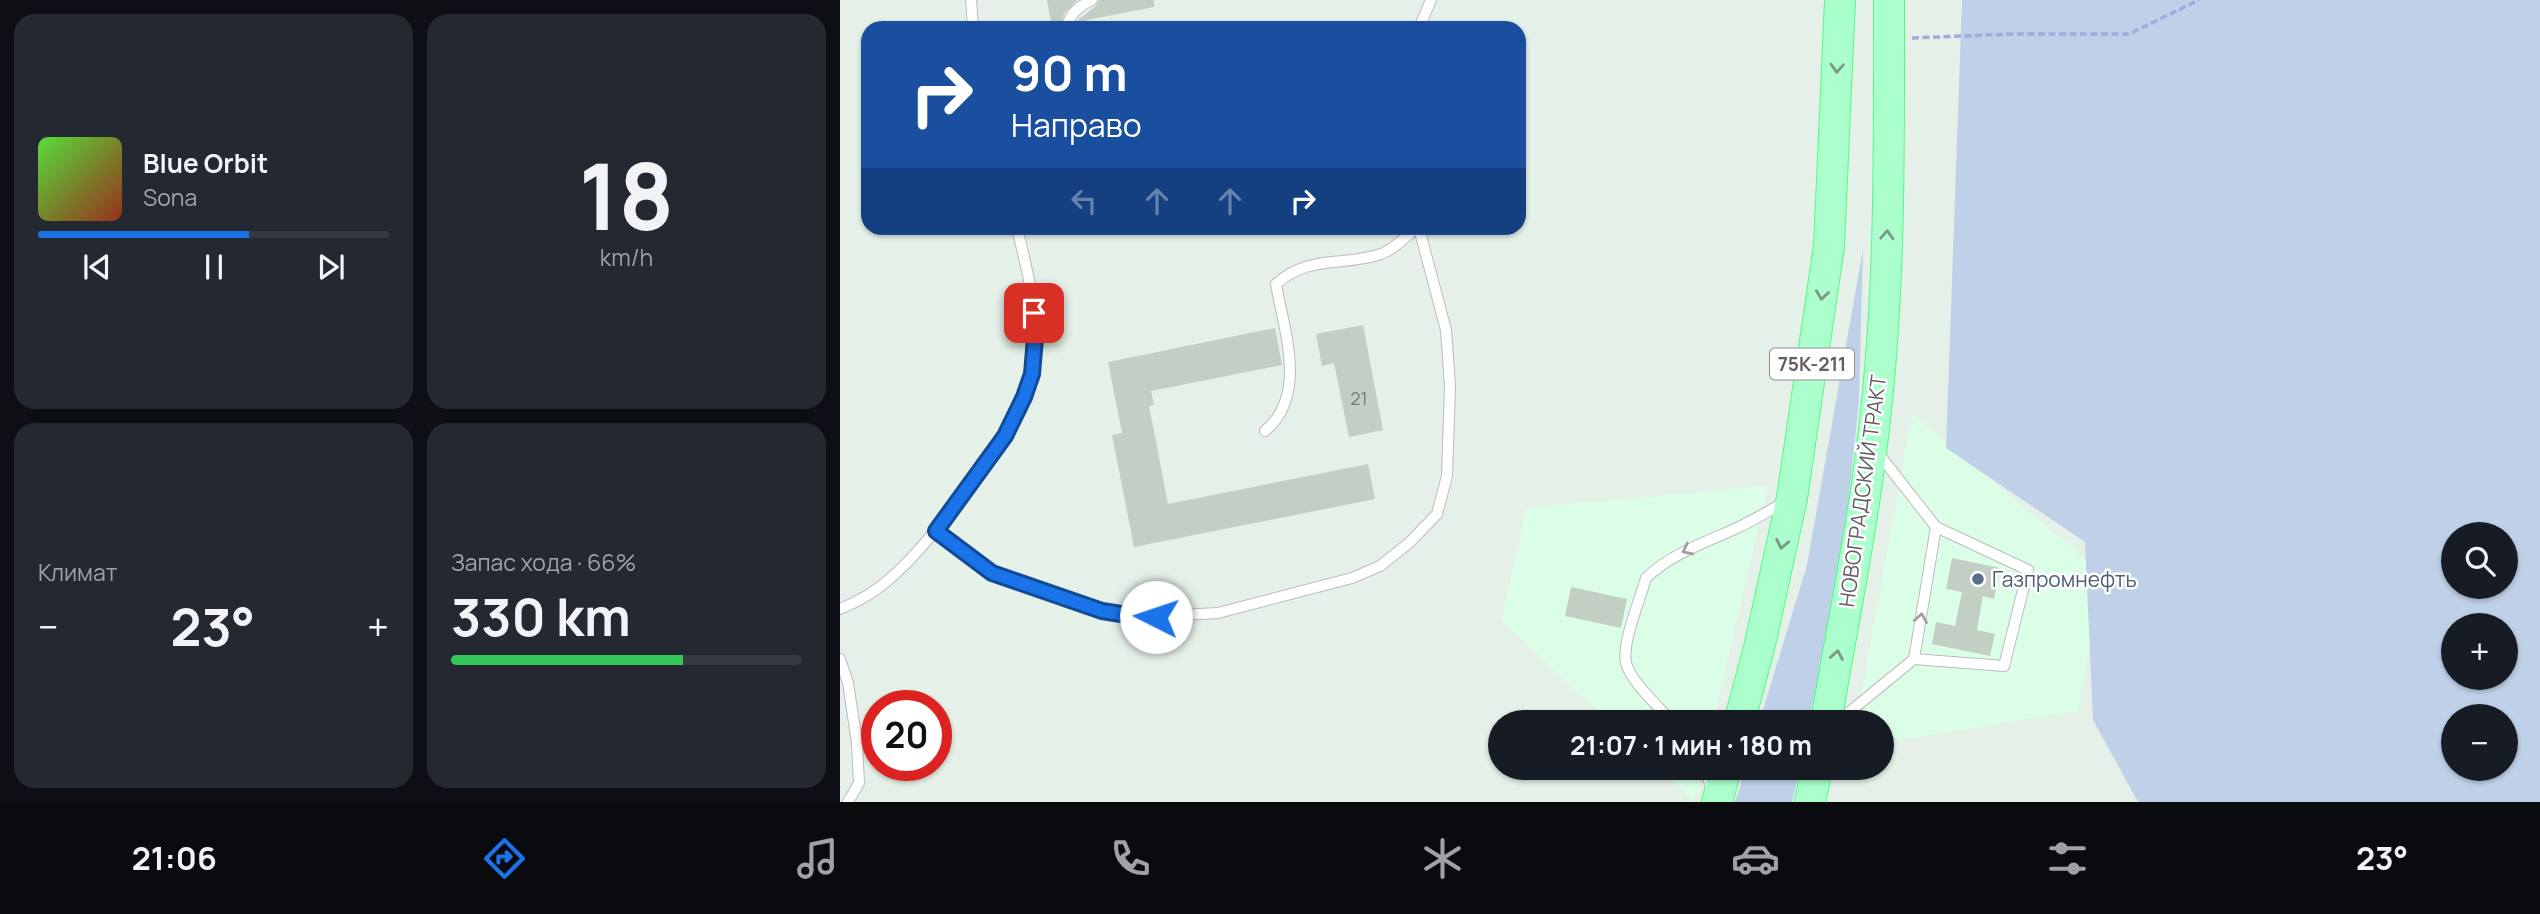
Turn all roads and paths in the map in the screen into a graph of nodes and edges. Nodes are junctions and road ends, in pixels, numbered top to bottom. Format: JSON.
{"nodes":[{"id":1,"x":971,"y":0,"type":"edge"},
{"id":2,"x":1092,"y":0,"type":"edge"},
{"id":3,"x":1430,"y":0,"type":"edge"},
{"id":4,"x":1840,"y":0,"type":"edge"},
{"id":5,"x":1889,"y":0,"type":"edge"},
{"id":6,"x":2199,"y":0,"type":"edge"},
{"id":7,"x":973,"y":21,"type":"edge"},
{"id":8,"x":1069,"y":21,"type":"edge"},
{"id":9,"x":1422,"y":21,"type":"edge"},
{"id":10,"x":1889,"y":39,"type":"junction"},
{"id":11,"x":1019,"y":235,"type":"edge"},
{"id":12,"x":1410,"y":235,"type":"edge"},
{"id":13,"x":1420,"y":235,"type":"edge"},
{"id":14,"x":1265,"y":432,"type":"dead end"},
{"id":15,"x":1872,"y":446,"type":"junction"},
{"id":16,"x":1792,"y":498,"type":"junction"},
{"id":17,"x":1936,"y":527,"type":"junction"},
{"id":18,"x":936,"y":531,"type":"junction"},
{"id":19,"x":840,"y":609,"type":"edge"},
{"id":20,"x":840,"y":659,"type":"edge"},
{"id":21,"x":1914,"y":659,"type":"junction"},
{"id":22,"x":1662,"y":710,"type":"edge"},
{"id":23,"x":1742,"y":710,"type":"edge"},
{"id":24,"x":1828,"y":710,"type":"edge"},
{"id":25,"x":1852,"y":710,"type":"edge"},
{"id":26,"x":1709,"y":780,"type":"edge"},
{"id":27,"x":1722,"y":780,"type":"edge"},
{"id":28,"x":1815,"y":780,"type":"edge"},
{"id":29,"x":848,"y":802,"type":"edge"},
{"id":30,"x":1715,"y":802,"type":"edge"},
{"id":31,"x":1810,"y":802,"type":"edge"}],
"edges":[{"from":1,"to":7,"type":"lane"},
{"from":2,"to":8,"type":"lane"},
{"from":3,"to":9,"type":"lane"},
{"from":4,"to":16,"type":"main road","number":"75К-211","one_way":true},
{"from":5,"to":10,"type":"main road","name":"НОВОГРАДСКИЙ ТРАКТ"},
{"from":6,"to":10,"type":"path"},
{"from":15,"to":10,"type":"main road","name":"НОВОГРАДСКИЙ ТРАКТ","one_way":true},
{"from":11,"to":18,"type":"lane"},
{"from":12,"to":14,"type":"lane"},
{"from":13,"to":18,"type":"lane"},
{"from":15,"to":17,"type":"lane"},
{"from":24,"to":15,"type":"main road","name":"НОВОГРАДСКИЙ ТРАКТ","one_way":true},
{"from":16,"to":22,"type":"lane","one_way":true},
{"from":16,"to":23,"type":"main road","number":"75К-211","one_way":true},
{"from":21,"to":17,"type":"lane","one_way":true},
{"from":17,"to":21,"type":"lane"},
{"from":18,"to":19,"type":"lane"},
{"from":20,"to":29,"type":"lane"},
{"from":21,"to":25,"type":"lane"},
{"from":26,"to":30,"type":"lane"},
{"from":27,"to":30,"type":"main road"},
{"from":28,"to":31,"type":"main road"}]}
